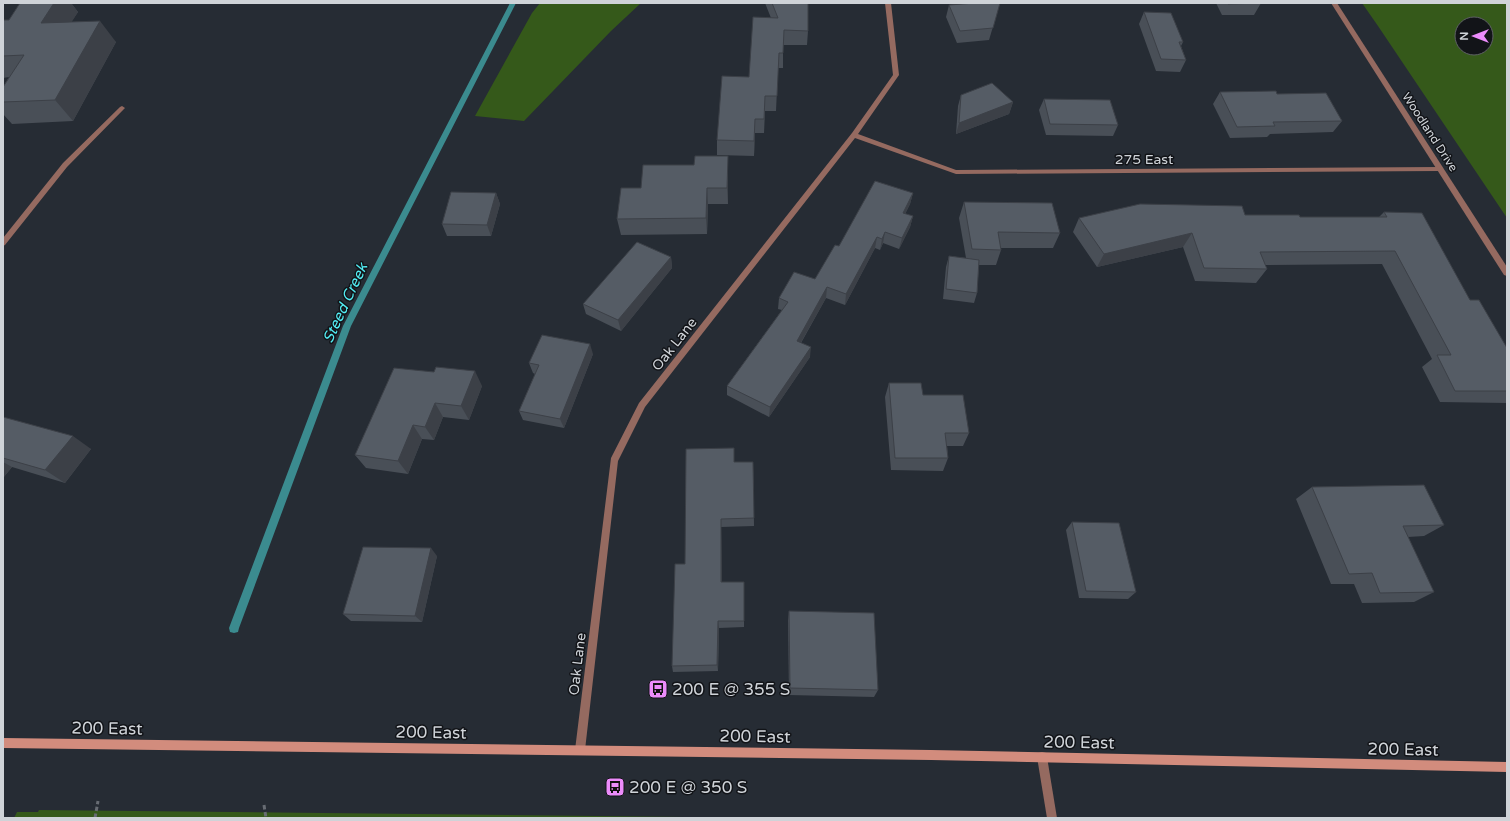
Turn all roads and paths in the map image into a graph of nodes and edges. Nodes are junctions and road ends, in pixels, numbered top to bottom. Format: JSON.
{"nodes":[{"id":1,"x":888,"y":3,"type":"edge"},
{"id":2,"x":1334,"y":3,"type":"edge"},
{"id":3,"x":122,"y":108,"type":"dead end"},
{"id":4,"x":854,"y":135,"type":"junction"},
{"id":5,"x":1440,"y":169,"type":"junction"},
{"id":6,"x":3,"y":243,"type":"edge"},
{"id":7,"x":1507,"y":273,"type":"edge"},
{"id":8,"x":3,"y":743,"type":"edge"},
{"id":9,"x":580,"y":750,"type":"junction"},
{"id":10,"x":1042,"y":757,"type":"junction"},
{"id":11,"x":1507,"y":767,"type":"edge"},
{"id":12,"x":98,"y":802,"type":"dead end"},
{"id":13,"x":264,"y":805,"type":"dead end"},
{"id":14,"x":95,"y":818,"type":"edge"},
{"id":15,"x":266,"y":818,"type":"edge"},
{"id":16,"x":1052,"y":818,"type":"edge"}],
"edges":[{"from":1,"to":4,"type":"street","name":"Oak Lane"},
{"from":2,"to":5,"type":"street","name":"Woodland Drive"},
{"from":3,"to":6,"type":"street"},
{"from":4,"to":5,"type":"street","name":"275 East"},
{"from":4,"to":9,"type":"street","name":"Oak Lane"},
{"from":5,"to":7,"type":"street","name":"Woodland Drive"},
{"from":8,"to":9,"type":"main road","name":"200 East"},
{"from":9,"to":10,"type":"main road","name":"200 East"},
{"from":10,"to":11,"type":"main road","name":"200 East"},
{"from":10,"to":16,"type":"street"},
{"from":12,"to":14,"type":"path"},
{"from":13,"to":15,"type":"path"}]}
